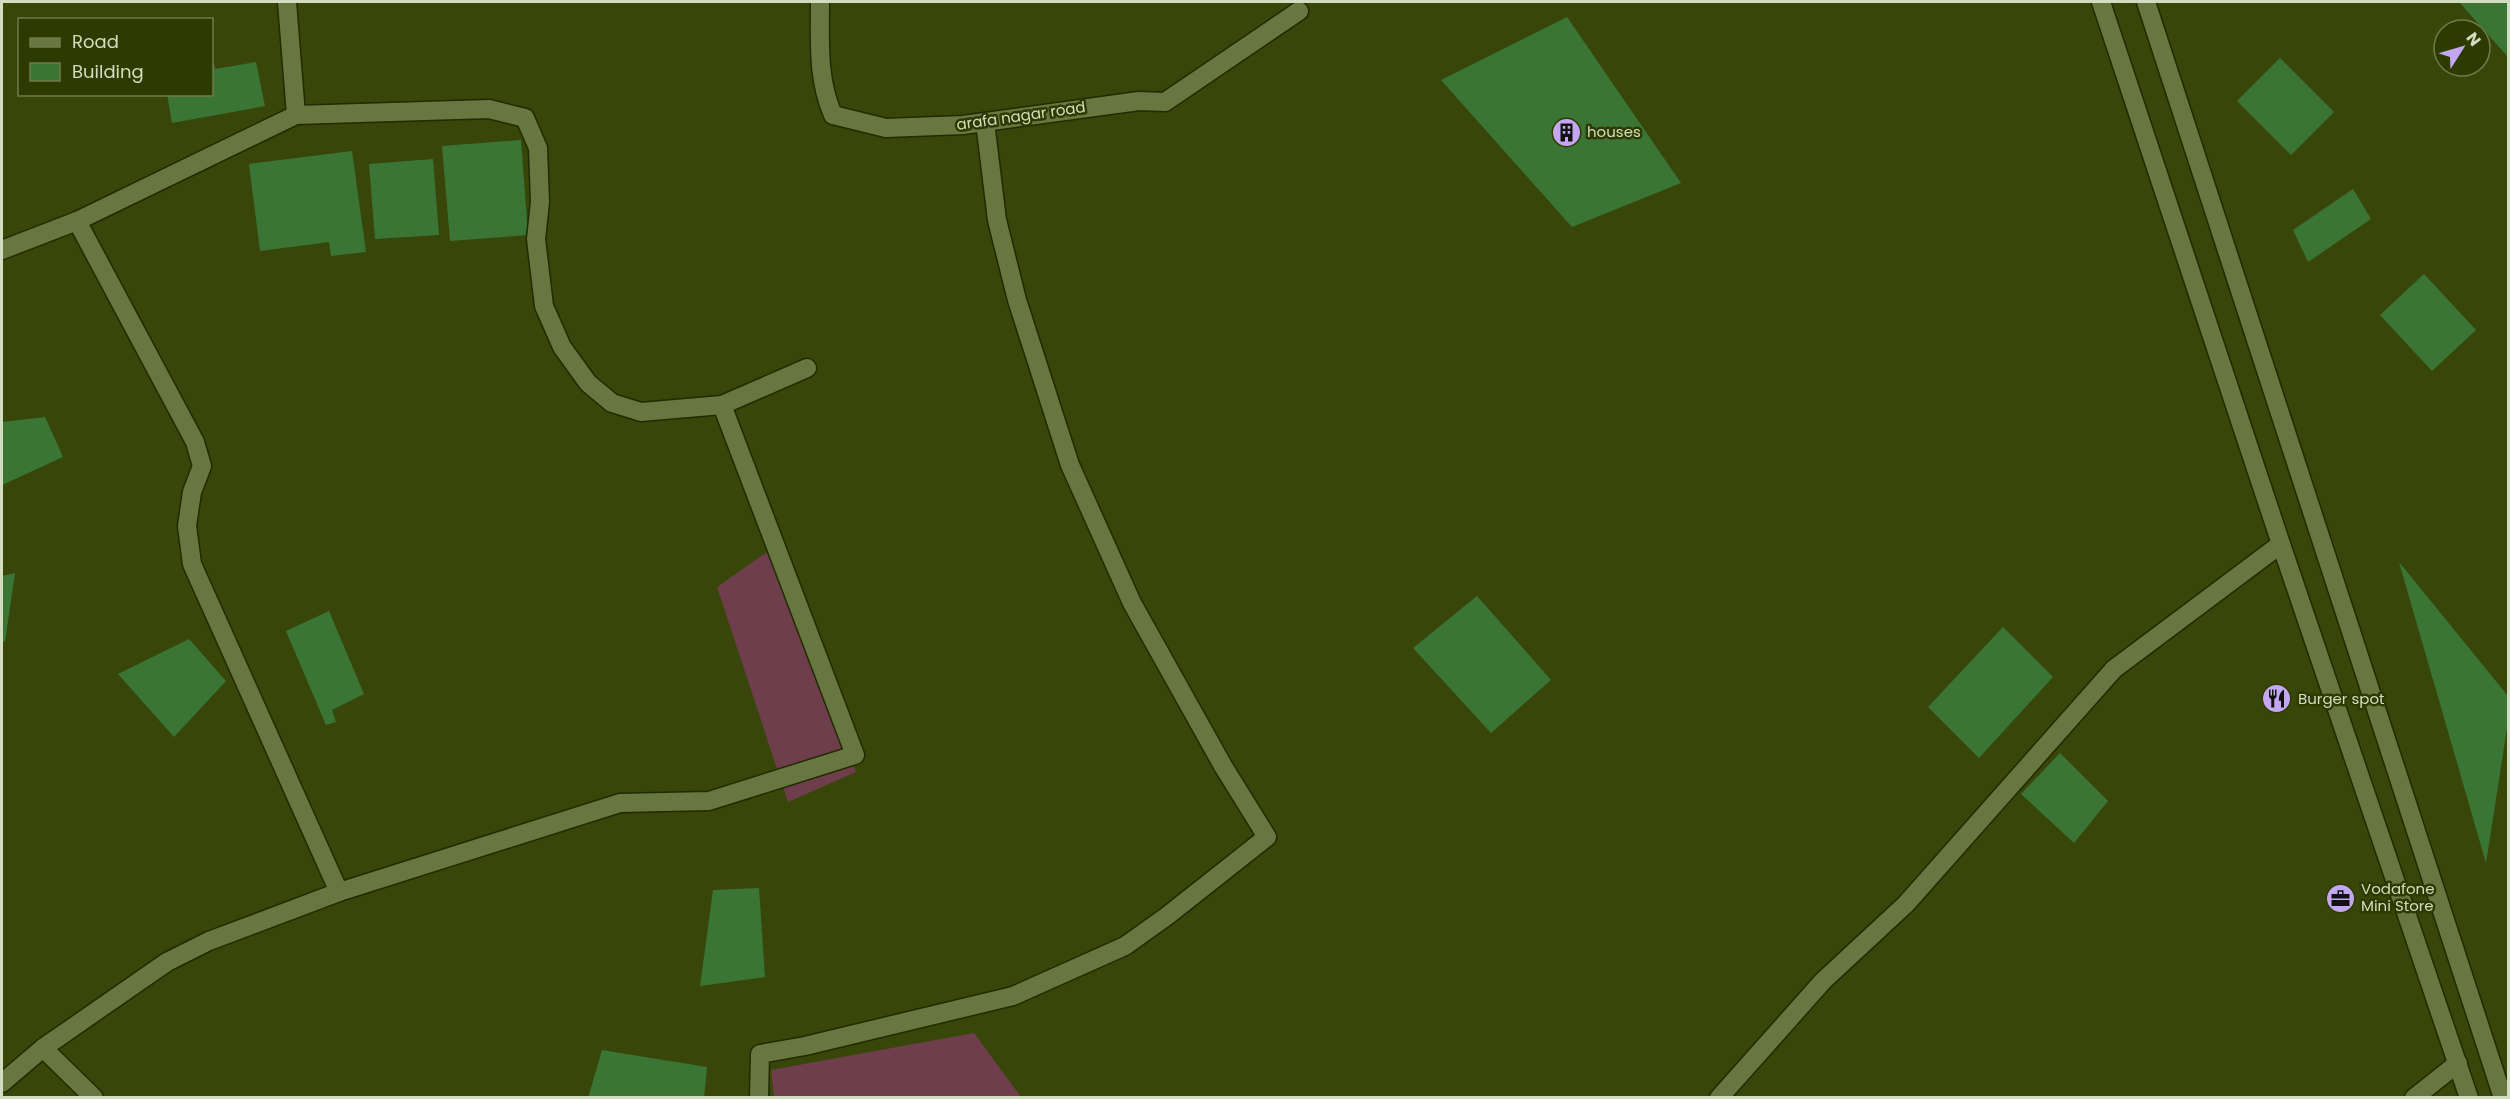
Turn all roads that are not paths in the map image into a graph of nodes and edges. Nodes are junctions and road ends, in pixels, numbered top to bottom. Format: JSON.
{"nodes":[{"id":1,"x":287,"y":2,"type":"edge"},
{"id":2,"x":820,"y":2,"type":"edge"},
{"id":3,"x":2101,"y":2,"type":"edge"},
{"id":4,"x":2146,"y":2,"type":"edge"},
{"id":5,"x":1299,"y":11,"type":"dead end"},
{"id":6,"x":296,"y":115,"type":"junction"},
{"id":7,"x":985,"y":122,"type":"junction"},
{"id":8,"x":77,"y":221,"type":"junction"},
{"id":9,"x":2,"y":250,"type":"edge"},
{"id":10,"x":807,"y":368,"type":"dead end"},
{"id":11,"x":722,"y":405,"type":"junction"},
{"id":12,"x":2281,"y":544,"type":"junction"},
{"id":13,"x":339,"y":892,"type":"junction"},
{"id":14,"x":43,"y":1048,"type":"junction"},
{"id":15,"x":2458,"y":1063,"type":"junction"},
{"id":16,"x":2,"y":1083,"type":"edge"},
{"id":17,"x":94,"y":1098,"type":"edge"},
{"id":18,"x":759,"y":1098,"type":"edge"},
{"id":19,"x":1719,"y":1098,"type":"edge"},
{"id":20,"x":2414,"y":1098,"type":"edge"},
{"id":21,"x":2469,"y":1098,"type":"edge"},
{"id":22,"x":2503,"y":1098,"type":"edge"}],
"edges":[{"from":1,"to":6,"type":"street"},
{"from":2,"to":7,"type":"street","name":"arafa nagar road"},
{"from":3,"to":12,"type":"street"},
{"from":4,"to":22,"type":"street"},
{"from":5,"to":7,"type":"street","name":"arafa nagar road"},
{"from":6,"to":8,"type":"street"},
{"from":6,"to":11,"type":"street"},
{"from":7,"to":18,"type":"street"},
{"from":8,"to":9,"type":"street"},
{"from":8,"to":13,"type":"street"},
{"from":10,"to":11,"type":"street"},
{"from":11,"to":13,"type":"street"},
{"from":12,"to":15,"type":"street"},
{"from":12,"to":19,"type":"street"},
{"from":13,"to":14,"type":"street"},
{"from":14,"to":16,"type":"street"},
{"from":14,"to":17,"type":"street"},
{"from":15,"to":20,"type":"street"},
{"from":15,"to":21,"type":"street"}]}
